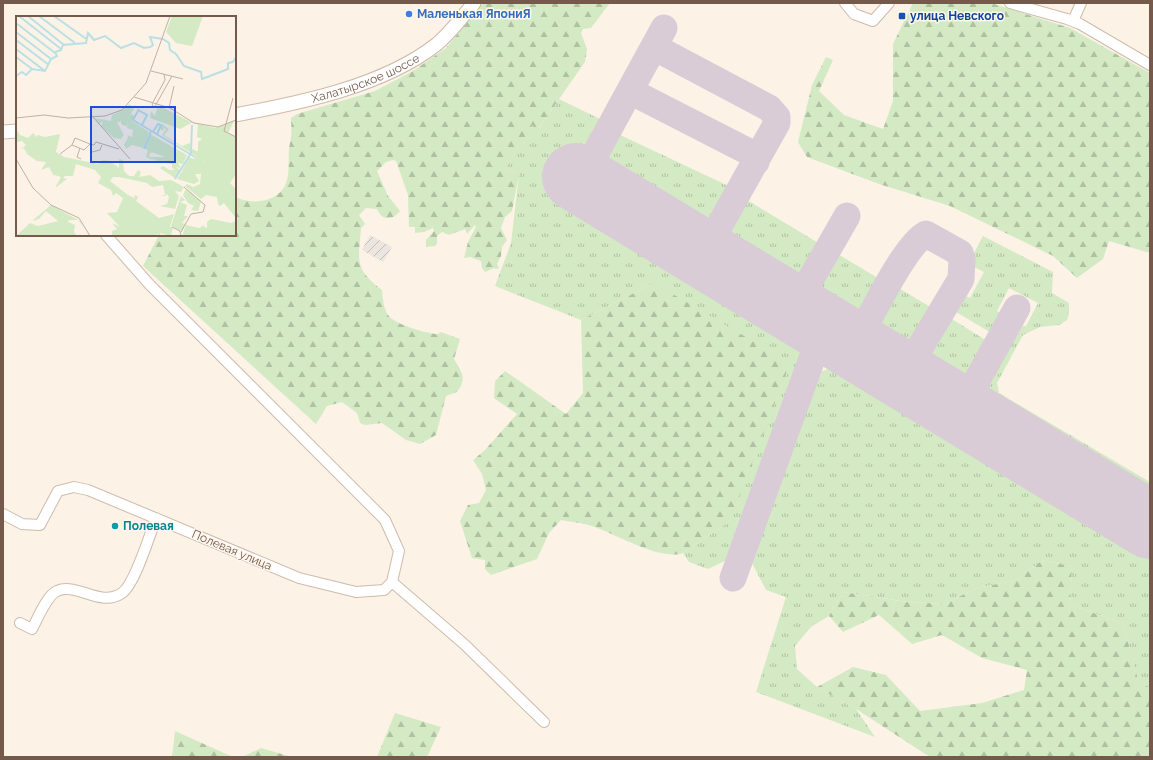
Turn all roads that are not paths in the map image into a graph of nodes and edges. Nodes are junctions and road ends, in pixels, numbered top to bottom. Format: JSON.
{"nodes":[{"id":1,"x":474,"y":3,"type":"edge"},
{"id":2,"x":845,"y":3,"type":"edge"},
{"id":3,"x":889,"y":3,"type":"edge"},
{"id":4,"x":1010,"y":3,"type":"edge"},
{"id":5,"x":1081,"y":3,"type":"edge"},
{"id":6,"x":1073,"y":21,"type":"junction"},
{"id":7,"x":1150,"y":65,"type":"edge"},
{"id":8,"x":236,"y":116,"type":"edge"},
{"id":9,"x":16,"y":131,"type":"edge"},
{"id":10,"x":3,"y":132,"type":"edge"},
{"id":11,"x":107,"y":236,"type":"edge"},
{"id":12,"x":3,"y":514,"type":"edge"},
{"id":13,"x":156,"y":518,"type":"junction"},
{"id":14,"x":392,"y":582,"type":"junction"},
{"id":15,"x":20,"y":623,"type":"dead end"},
{"id":16,"x":544,"y":722,"type":"dead end"}],
"edges":[{"from":1,"to":8,"type":"street","name":"Халатырское шоссе"},
{"from":2,"to":3,"type":"street"},
{"from":4,"to":6,"type":"street"},
{"from":5,"to":6,"type":"street"},
{"from":6,"to":7,"type":"street"},
{"from":9,"to":10,"type":"street"},
{"from":11,"to":14,"type":"street"},
{"from":12,"to":13,"type":"street","name":"Полевая улица"},
{"from":13,"to":14,"type":"street","name":"Полевая улица"},
{"from":13,"to":15,"type":"street"},
{"from":14,"to":16,"type":"street"}]}
